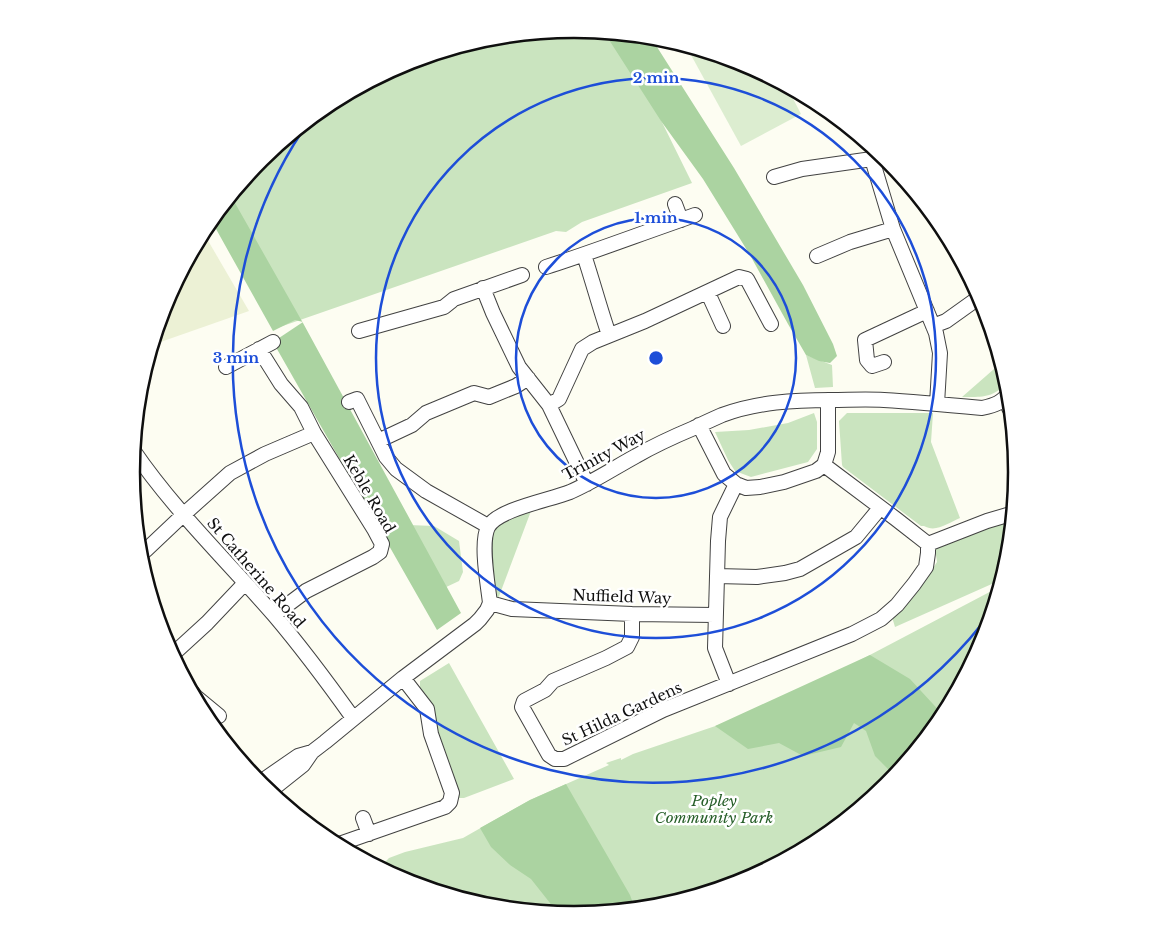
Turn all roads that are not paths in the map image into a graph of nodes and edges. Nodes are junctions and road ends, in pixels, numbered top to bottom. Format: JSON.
{"nodes":[{"id":1,"x":774,"y":177,"type":"dead end"},
{"id":2,"x":675,"y":204,"type":"dead end"},
{"id":3,"x":695,"y":215,"type":"dead end"},
{"id":4,"x":681,"y":220,"type":"junction"},
{"id":5,"x":893,"y":229,"type":"junction"},
{"id":6,"x":584,"y":255,"type":"junction"},
{"id":7,"x":817,"y":256,"type":"dead end"},
{"id":8,"x":546,"y":268,"type":"dead end"},
{"id":9,"x":522,"y":275,"type":"dead end"},
{"id":10,"x":483,"y":288,"type":"junction"},
{"id":11,"x":708,"y":293,"type":"junction"},
{"id":12,"x":974,"y":301,"type":"edge"},
{"id":13,"x":927,"y":311,"type":"junction"},
{"id":14,"x":364,"y":315,"type":"dead end"},
{"id":15,"x":771,"y":324,"type":"dead end"},
{"id":16,"x":723,"y":326,"type":"dead end"},
{"id":17,"x":933,"y":326,"type":"junction"},
{"id":18,"x":609,"y":335,"type":"junction"},
{"id":19,"x":273,"y":342,"type":"dead end"},
{"id":20,"x":259,"y":349,"type":"junction"},
{"id":21,"x":884,"y":362,"type":"dead end"},
{"id":22,"x":226,"y":367,"type":"dead end"},
{"id":23,"x":528,"y":378,"type":"junction"},
{"id":24,"x":1003,"y":399,"type":"edge"},
{"id":25,"x":828,"y":400,"type":"junction"},
{"id":26,"x":349,"y":402,"type":"dead end"},
{"id":27,"x":937,"y":404,"type":"junction"},
{"id":28,"x":549,"y":405,"type":"junction"},
{"id":29,"x":699,"y":426,"type":"junction"},
{"id":30,"x":314,"y":433,"type":"junction"},
{"id":31,"x":378,"y":441,"type":"junction"},
{"id":32,"x":140,"y":461,"type":"edge"},
{"id":33,"x":824,"y":465,"type":"junction"},
{"id":34,"x":587,"y":484,"type":"junction"},
{"id":35,"x":736,"y":484,"type":"junction"},
{"id":36,"x":880,"y":508,"type":"junction"},
{"id":37,"x":183,"y":515,"type":"junction"},
{"id":38,"x":1006,"y":515,"type":"edge"},
{"id":39,"x":488,"y":526,"type":"junction"},
{"id":40,"x":928,"y":544,"type":"junction"},
{"id":41,"x":147,"y":549,"type":"edge"},
{"id":42,"x":717,"y":576,"type":"junction"},
{"id":43,"x":244,"y":583,"type":"junction"},
{"id":44,"x":490,"y":603,"type":"junction"},
{"id":45,"x":632,"y":614,"type":"junction"},
{"id":46,"x":274,"y":615,"type":"junction"},
{"id":47,"x":715,"y":615,"type":"junction"},
{"id":48,"x":178,"y":649,"type":"edge"},
{"id":49,"x":403,"y":678,"type":"junction"},
{"id":50,"x":729,"y":684,"type":"junction"},
{"id":51,"x":210,"y":709,"type":"edge"},
{"id":52,"x":219,"y":716,"type":"dead end"},
{"id":53,"x":353,"y":718,"type":"junction"},
{"id":54,"x":312,"y":752,"type":"junction"},
{"id":55,"x":266,"y":778,"type":"edge"},
{"id":56,"x":275,"y":787,"type":"edge"},
{"id":57,"x":363,"y":818,"type":"dead end"},
{"id":58,"x":369,"y":834,"type":"junction"},
{"id":59,"x":347,"y":841,"type":"edge"}],
"edges":[{"from":1,"to":5,"type":"street"},
{"from":2,"to":4,"type":"street"},
{"from":3,"to":4,"type":"street"},
{"from":4,"to":6,"type":"street"},
{"from":5,"to":7,"type":"street"},
{"from":5,"to":13,"type":"street"},
{"from":6,"to":8,"type":"street"},
{"from":6,"to":18,"type":"street"},
{"from":9,"to":10,"type":"street"},
{"from":10,"to":14,"type":"street"},
{"from":10,"to":23,"type":"street"},
{"from":11,"to":15,"type":"street"},
{"from":11,"to":16,"type":"street"},
{"from":11,"to":18,"type":"street"},
{"from":12,"to":17,"type":"street"},
{"from":13,"to":17,"type":"street"},
{"from":13,"to":21,"type":"street"},
{"from":17,"to":27,"type":"street"},
{"from":18,"to":28,"type":"street"},
{"from":19,"to":20,"type":"street"},
{"from":20,"to":22,"type":"street"},
{"from":20,"to":30,"type":"street","name":"Keble Road"},
{"from":23,"to":28,"type":"street"},
{"from":23,"to":31,"type":"street"},
{"from":24,"to":27,"type":"street","name":"Trinity Way"},
{"from":25,"to":27,"type":"street","name":"Trinity Way"},
{"from":25,"to":29,"type":"street","name":"Trinity Way"},
{"from":25,"to":33,"type":"street"},
{"from":26,"to":31,"type":"street"},
{"from":28,"to":34,"type":"street"},
{"from":29,"to":34,"type":"street","name":"Trinity Way"},
{"from":29,"to":35,"type":"street"},
{"from":30,"to":37,"type":"street"},
{"from":30,"to":46,"type":"street","name":"Keble Road"},
{"from":31,"to":39,"type":"street"},
{"from":32,"to":37,"type":"street","name":"St Catherine Road"},
{"from":33,"to":35,"type":"street"},
{"from":33,"to":36,"type":"street"},
{"from":34,"to":39,"type":"street","name":"Trinity Way"},
{"from":35,"to":42,"type":"street"},
{"from":36,"to":40,"type":"street"},
{"from":36,"to":42,"type":"street"},
{"from":37,"to":41,"type":"street"},
{"from":37,"to":43,"type":"street","name":"St Catherine Road"},
{"from":38,"to":40,"type":"street"},
{"from":39,"to":44,"type":"street"},
{"from":40,"to":50,"type":"street"},
{"from":42,"to":47,"type":"street"},
{"from":43,"to":46,"type":"street","name":"St Catherine Road"},
{"from":43,"to":48,"type":"street"},
{"from":44,"to":45,"type":"street","name":"Nuffield Way"},
{"from":44,"to":49,"type":"street"},
{"from":45,"to":47,"type":"street","name":"Nuffield Way"},
{"from":45,"to":50,"type":"street","name":"St Hilda Gardens"},
{"from":46,"to":53,"type":"street","name":"St Catherine Road"},
{"from":47,"to":50,"type":"street"},
{"from":49,"to":53,"type":"street"},
{"from":49,"to":58,"type":"street"},
{"from":51,"to":52,"type":"street"},
{"from":53,"to":54,"type":"street"},
{"from":54,"to":55,"type":"street"},
{"from":54,"to":56,"type":"street"},
{"from":57,"to":58,"type":"street"},
{"from":58,"to":59,"type":"street"}]}
